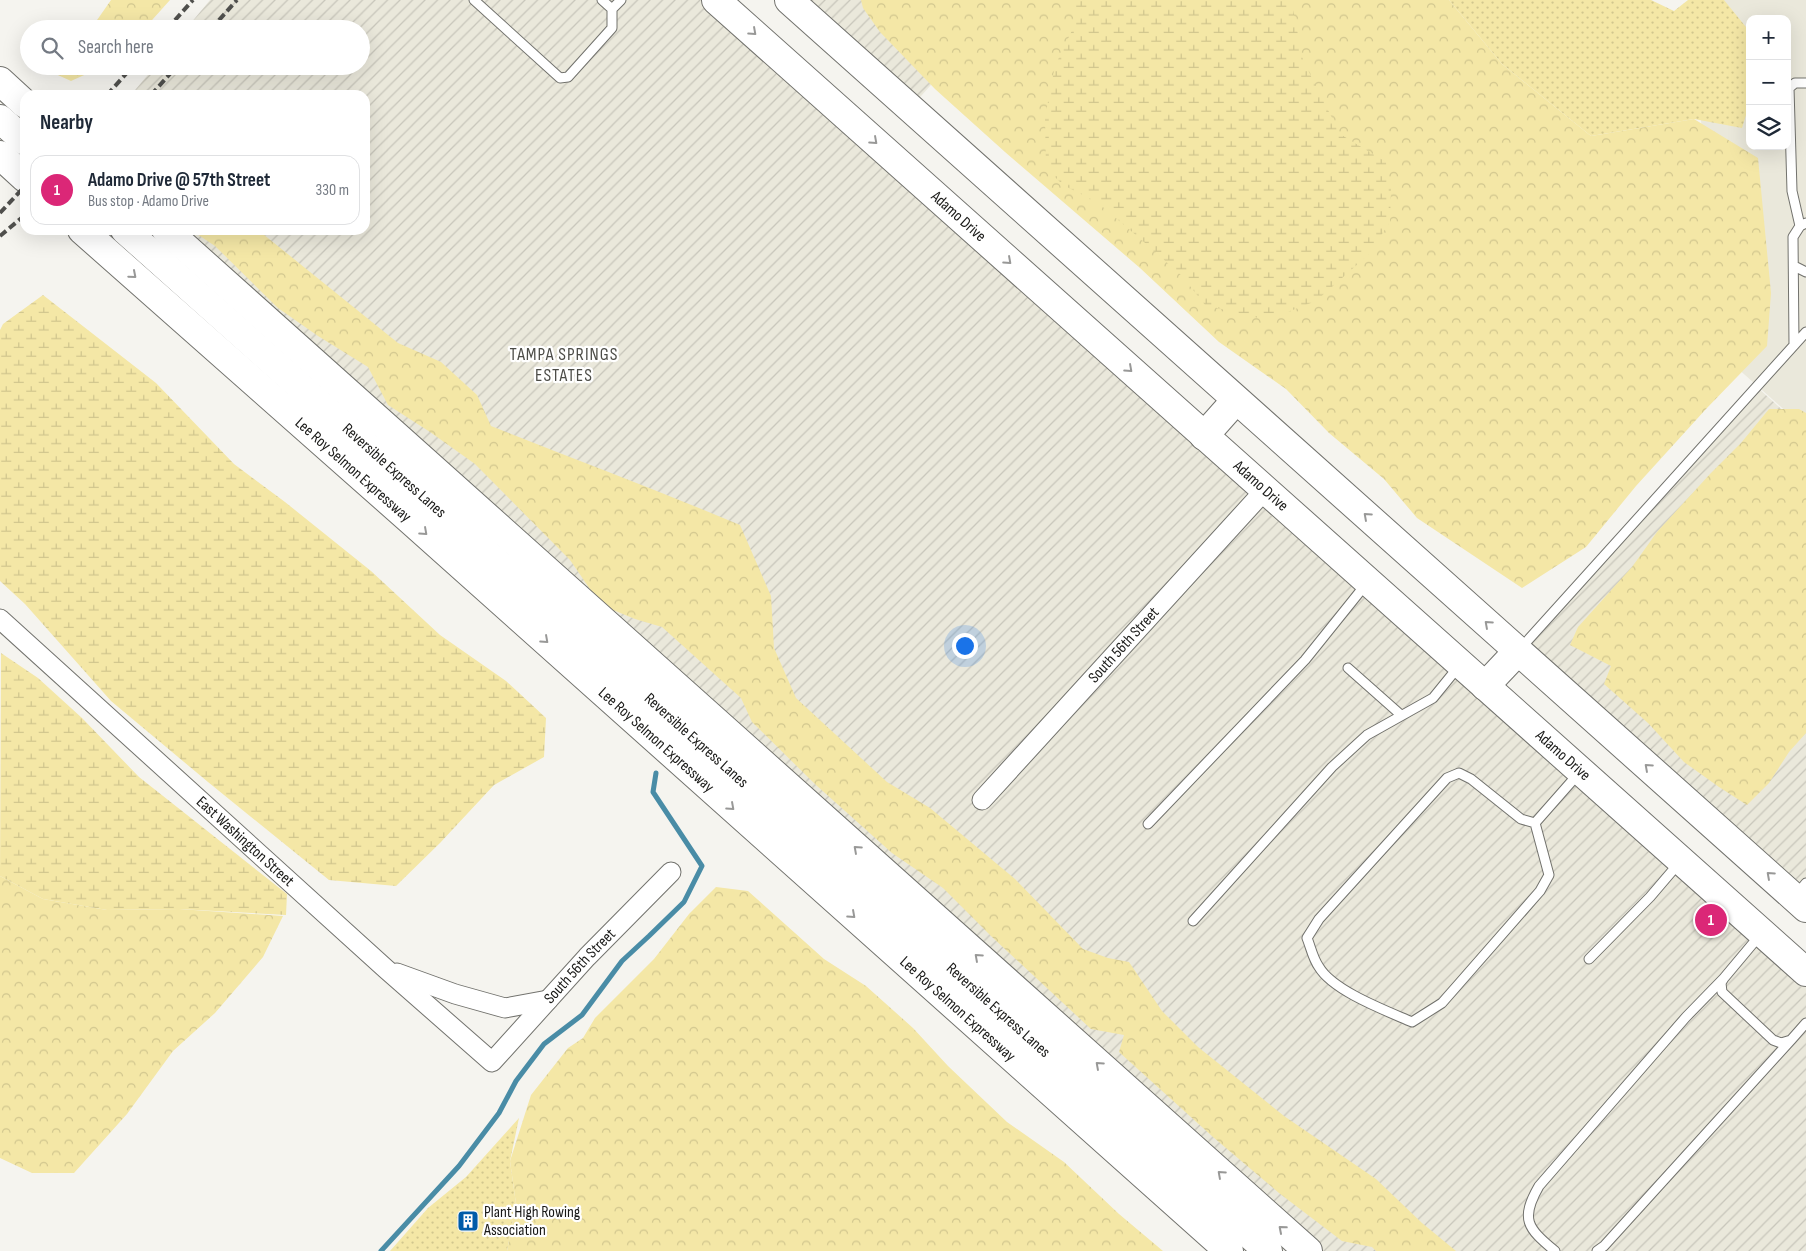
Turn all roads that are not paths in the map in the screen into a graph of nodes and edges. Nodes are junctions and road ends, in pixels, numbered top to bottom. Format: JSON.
{"nodes":[{"id":1,"x":474,"y":0,"type":"edge"},
{"id":2,"x":602,"y":0,"type":"edge"},
{"id":3,"x":621,"y":0,"type":"edge"},
{"id":4,"x":716,"y":0,"type":"edge"},
{"id":5,"x":790,"y":0,"type":"edge"},
{"id":6,"x":612,"y":9,"type":"junction"},
{"id":7,"x":1806,"y":83,"type":"edge"},
{"id":8,"x":0,"y":119,"type":"edge"},
{"id":9,"x":20,"y":137,"type":"edge"},
{"id":10,"x":1803,"y":224,"type":"edge"},
{"id":11,"x":131,"y":235,"type":"edge"},
{"id":12,"x":172,"y":235,"type":"edge"},
{"id":13,"x":89,"y":237,"type":"edge"},
{"id":14,"x":1794,"y":266,"type":"junction"},
{"id":15,"x":1806,"y":272,"type":"edge"},
{"id":16,"x":1806,"y":332,"type":"edge"},
{"id":17,"x":1794,"y":344,"type":"junction"},
{"id":18,"x":1236,"y":400,"type":"junction"},
{"id":19,"x":1204,"y":436,"type":"junction"},
{"id":20,"x":1265,"y":490,"type":"junction"},
{"id":21,"x":1368,"y":582,"type":"junction"},
{"id":22,"x":0,"y":619,"type":"edge"},
{"id":23,"x":1518,"y":651,"type":"junction"},
{"id":24,"x":1460,"y":664,"type":"junction"},
{"id":25,"x":1348,"y":668,"type":"dead end"},
{"id":26,"x":1485,"y":686,"type":"junction"},
{"id":27,"x":1401,"y":715,"type":"junction"},
{"id":28,"x":1580,"y":771,"type":"junction"},
{"id":29,"x":982,"y":800,"type":"dead end"},
{"id":30,"x":1535,"y":823,"type":"junction"},
{"id":31,"x":1148,"y":824,"type":"dead end"},
{"id":32,"x":1680,"y":860,"type":"junction"},
{"id":33,"x":671,"y":872,"type":"dead end"},
{"id":34,"x":1802,"y":896,"type":"edge"},
{"id":35,"x":1193,"y":921,"type":"dead end"},
{"id":36,"x":1762,"y":933,"type":"junction"},
{"id":37,"x":1589,"y":959,"type":"dead end"},
{"id":38,"x":386,"y":969,"type":"junction"},
{"id":39,"x":1806,"y":972,"type":"edge"},
{"id":40,"x":1724,"y":978,"type":"junction"},
{"id":41,"x":548,"y":1000,"type":"junction"},
{"id":42,"x":1806,"y":1023,"type":"edge"},
{"id":43,"x":1791,"y":1040,"type":"junction"},
{"id":44,"x":492,"y":1062,"type":"joint"},
{"id":45,"x":1229,"y":1251,"type":"edge"},
{"id":46,"x":1268,"y":1251,"type":"edge"},
{"id":47,"x":1308,"y":1251,"type":"edge"},
{"id":48,"x":1555,"y":1251,"type":"edge"},
{"id":49,"x":1597,"y":1251,"type":"edge"}],
"edges":[{"from":1,"to":6,"type":"lane"},
{"from":2,"to":6,"type":"lane"},
{"from":3,"to":6,"type":"lane"},
{"from":4,"to":19,"type":"main road","name":"Adamo Drive","one_way":true},
{"from":5,"to":18,"type":"main road"},
{"from":7,"to":10,"type":"lane"},
{"from":8,"to":9,"type":"main road"},
{"from":10,"to":14,"type":"lane"},
{"from":11,"to":46,"type":"main road","name":"Reversible Express Lanes"},
{"from":47,"to":12,"type":"main road","one_way":true},
{"from":13,"to":45,"type":"main road","name":"Lee Roy Selmon Expressway","one_way":true},
{"from":14,"to":15,"type":"lane"},
{"from":14,"to":17,"type":"lane"},
{"from":16,"to":17,"type":"lane"},
{"from":17,"to":23,"type":"lane"},
{"from":18,"to":19,"type":"main road"},
{"from":23,"to":18,"type":"main road","one_way":true},
{"from":19,"to":20,"type":"main road","name":"Adamo Drive"},
{"from":20,"to":21,"type":"main road","name":"Adamo Drive"},
{"from":20,"to":29,"type":"street","name":"South 56th Street"},
{"from":21,"to":24,"type":"main road","name":"Adamo Drive"},
{"from":21,"to":31,"type":"lane"},
{"from":22,"to":38,"type":"street","name":"East Washington Street"},
{"from":23,"to":26,"type":"main road"},
{"from":34,"to":23,"type":"main road","one_way":true},
{"from":24,"to":26,"type":"main road","name":"Adamo Drive"},
{"from":24,"to":27,"type":"lane"},
{"from":25,"to":27,"type":"lane"},
{"from":26,"to":28,"type":"main road","name":"Adamo Drive"},
{"from":27,"to":35,"type":"lane"},
{"from":28,"to":30,"type":"lane"},
{"from":28,"to":32,"type":"main road","name":"Adamo Drive"},
{"from":30,"to":30,"type":"lane"},
{"from":32,"to":36,"type":"main road","name":"Adamo Drive"},
{"from":32,"to":37,"type":"lane"},
{"from":33,"to":41,"type":"street","name":"South 56th Street"},
{"from":36,"to":39,"type":"main road","name":"Adamo Drive"},
{"from":36,"to":40,"type":"lane"},
{"from":38,"to":41,"type":"street"},
{"from":38,"to":44,"type":"street","name":"East Washington Street"},
{"from":40,"to":43,"type":"lane"},
{"from":40,"to":48,"type":"lane"},
{"from":41,"to":44,"type":"street","name":"South 56th Street"},
{"from":42,"to":43,"type":"lane"},
{"from":43,"to":49,"type":"lane"}]}
